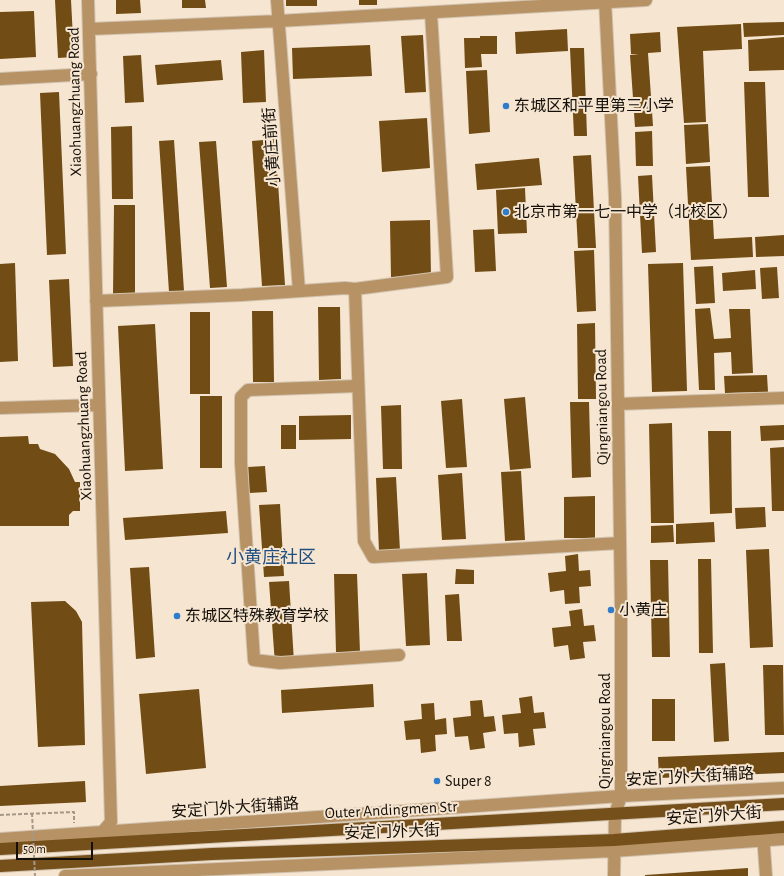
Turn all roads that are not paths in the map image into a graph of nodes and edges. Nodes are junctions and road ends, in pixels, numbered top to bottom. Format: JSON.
{"nodes":[{"id":1,"x":88,"y":0,"type":"edge"},
{"id":2,"x":277,"y":0,"type":"edge"},
{"id":3,"x":646,"y":0,"type":"edge"},
{"id":4,"x":605,"y":1,"type":"edge"},
{"id":5,"x":431,"y":13,"type":"junction"},
{"id":6,"x":279,"y":21,"type":"junction"},
{"id":7,"x":90,"y":29,"type":"junction"},
{"id":8,"x":91,"y":74,"type":"junction"},
{"id":9,"x":0,"y":79,"type":"edge"},
{"id":10,"x":355,"y":289,"type":"junction"},
{"id":11,"x":299,"y":291,"type":"junction"},
{"id":12,"x":96,"y":301,"type":"junction"},
{"id":13,"x":358,"y":386,"type":"junction"},
{"id":14,"x":784,"y":398,"type":"edge"},
{"id":15,"x":618,"y":404,"type":"junction"},
{"id":16,"x":99,"y":405,"type":"junction"},
{"id":17,"x":0,"y":408,"type":"edge"},
{"id":18,"x":620,"y":543,"type":"junction"},
{"id":19,"x":399,"y":655,"type":"dead end"},
{"id":20,"x":784,"y":788,"type":"edge"},
{"id":21,"x":695,"y":793,"type":"junction"},
{"id":22,"x":621,"y":796,"type":"junction"},
{"id":23,"x":784,"y":804,"type":"edge"},
{"id":24,"x":715,"y":808,"type":"junction"},
{"id":25,"x":615,"y":814,"type":"junction"},
{"id":26,"x":784,"y":827,"type":"edge"},
{"id":27,"x":102,"y":833,"type":"junction"},
{"id":28,"x":763,"y":834,"type":"junction"},
{"id":29,"x":0,"y":839,"type":"edge"},
{"id":30,"x":784,"y":839,"type":"edge"},
{"id":31,"x":92,"y":844,"type":"junction"},
{"id":32,"x":614,"y":845,"type":"junction"},
{"id":33,"x":0,"y":849,"type":"edge"},
{"id":34,"x":95,"y":860,"type":"junction"},
{"id":35,"x":0,"y":866,"type":"edge"},
{"id":36,"x":96,"y":875,"type":"edge"},
{"id":37,"x":65,"y":876,"type":"edge"},
{"id":38,"x":614,"y":876,"type":"edge"},
{"id":39,"x":766,"y":876,"type":"edge"}],
"edges":[{"from":1,"to":7,"type":"street","name":"Xiaohuangzhuang Road"},
{"from":2,"to":6,"type":"street","name":"小黄庄前街"},
{"from":3,"to":4,"type":"street"},
{"from":4,"to":5,"type":"street"},
{"from":4,"to":15,"type":"street","name":"Qingniangou Road"},
{"from":5,"to":6,"type":"street"},
{"from":5,"to":10,"type":"street"},
{"from":6,"to":7,"type":"street"},
{"from":6,"to":11,"type":"street","name":"小黄庄前街"},
{"from":7,"to":8,"type":"street","name":"Xiaohuangzhuang Road"},
{"from":8,"to":9,"type":"street"},
{"from":8,"to":12,"type":"street","name":"Xiaohuangzhuang Road"},
{"from":10,"to":11,"type":"street"},
{"from":10,"to":13,"type":"street"},
{"from":11,"to":12,"type":"street"},
{"from":12,"to":16,"type":"street","name":"Xiaohuangzhuang Road"},
{"from":13,"to":18,"type":"street"},
{"from":13,"to":19,"type":"street"},
{"from":14,"to":15,"type":"street"},
{"from":15,"to":18,"type":"street","name":"Qingniangou Road"},
{"from":16,"to":17,"type":"street"},
{"from":16,"to":27,"type":"street","name":"Xiaohuangzhuang Road"},
{"from":18,"to":22,"type":"street","name":"Qingniangou Road"},
{"from":20,"to":21,"type":"street","name":"安定门外大街辅路"},
{"from":21,"to":22,"type":"street","name":"安定门外大街辅路"},
{"from":21,"to":24,"type":"street"},
{"from":22,"to":25,"type":"street","name":"Qingniangou Road"},
{"from":22,"to":27,"type":"street","name":"安定门外大街辅路"},
{"from":23,"to":24,"type":"main road","name":"Outer Andingmen Str"},
{"from":24,"to":25,"type":"main road","name":"Outer Andingmen Str"},
{"from":25,"to":31,"type":"main road","name":"Outer Andingmen Str"},
{"from":25,"to":32,"type":"street","name":"Qingniangou Road"},
{"from":26,"to":28,"type":"main road","name":"安定门外大街"},
{"from":27,"to":29,"type":"street","name":"安定门外大街辅路"},
{"from":27,"to":31,"type":"street","name":"Xiaohuangzhuang Road"},
{"from":28,"to":30,"type":"street"},
{"from":28,"to":32,"type":"main road","name":"安定门外大街"},
{"from":28,"to":39,"type":"street"},
{"from":31,"to":33,"type":"main road","name":"Outer Andingmen Str"},
{"from":32,"to":34,"type":"main road","name":"安定门外大街"},
{"from":32,"to":36,"type":"street"},
{"from":32,"to":38,"type":"street","name":"Qingniangou Road"},
{"from":34,"to":35,"type":"main road","name":"安定门外大街"},
{"from":34,"to":36,"type":"street"},
{"from":36,"to":37,"type":"street"}]}
